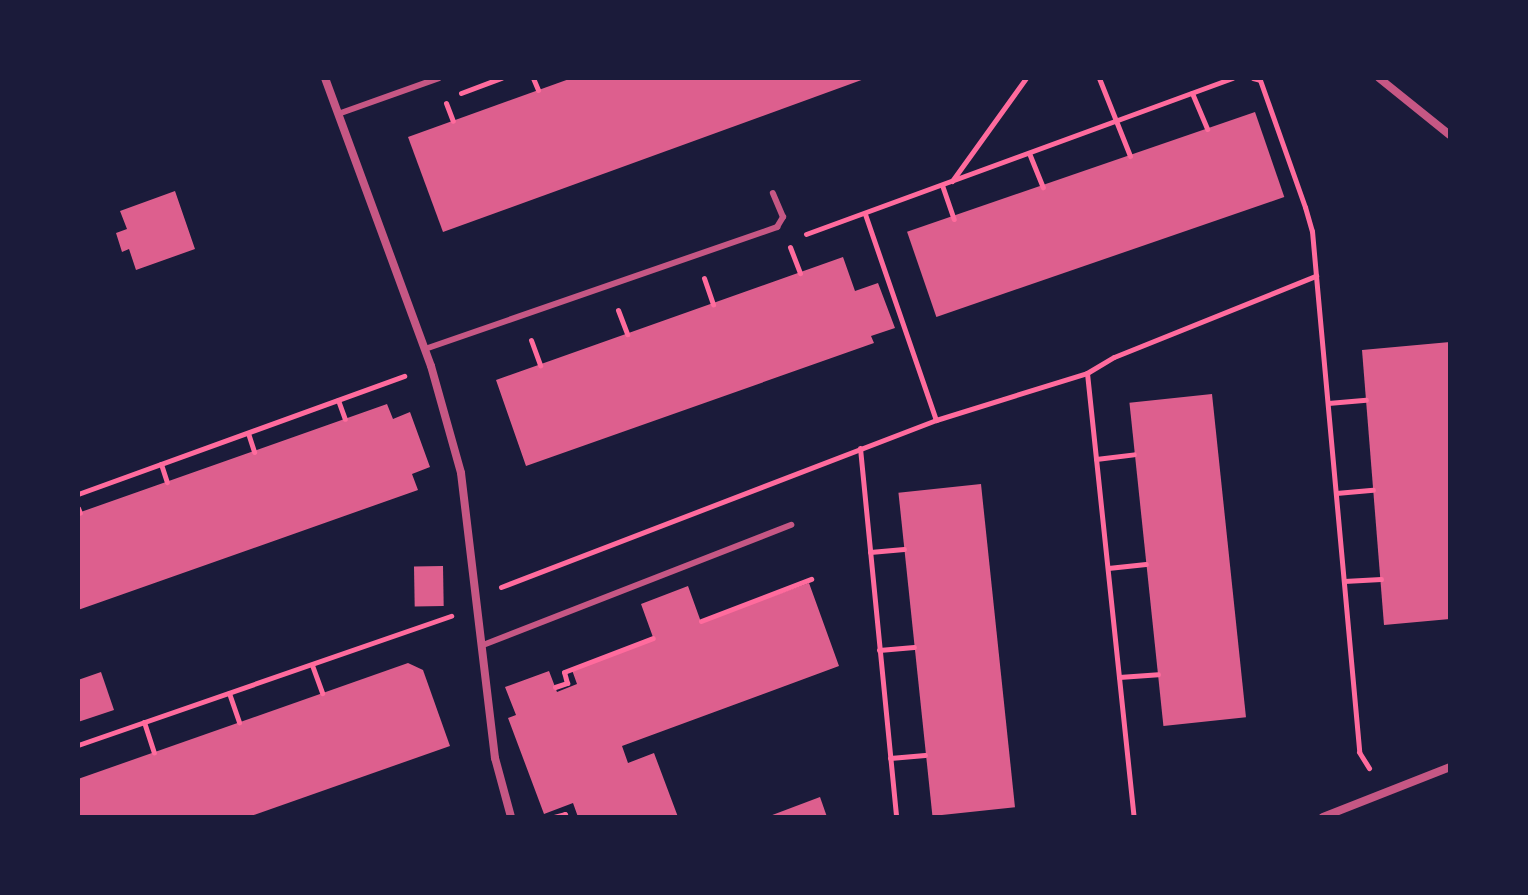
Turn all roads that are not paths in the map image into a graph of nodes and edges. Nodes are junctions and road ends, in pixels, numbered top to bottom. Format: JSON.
{"nodes":[{"id":1,"x":325,"y":78,"type":"edge"},
{"id":2,"x":439,"y":78,"type":"edge"},
{"id":3,"x":1379,"y":78,"type":"edge"},
{"id":4,"x":338,"y":114,"type":"junction"},
{"id":5,"x":1450,"y":135,"type":"edge"},
{"id":6,"x":773,"y":193,"type":"dead end"},
{"id":7,"x":425,"y":349,"type":"junction"},
{"id":8,"x":791,"y":525,"type":"dead end"},
{"id":9,"x":483,"y":645,"type":"junction"},
{"id":10,"x":1450,"y":767,"type":"edge"},
{"id":11,"x":511,"y":817,"type":"edge"},
{"id":12,"x":1323,"y":817,"type":"edge"}],
"edges":[{"from":1,"to":4,"type":"street"},
{"from":2,"to":4,"type":"lane"},
{"from":3,"to":5,"type":"street"},
{"from":4,"to":7,"type":"street"},
{"from":6,"to":7,"type":"lane"},
{"from":7,"to":9,"type":"street"},
{"from":8,"to":9,"type":"lane"},
{"from":9,"to":11,"type":"street"},
{"from":10,"to":12,"type":"street"}]}
